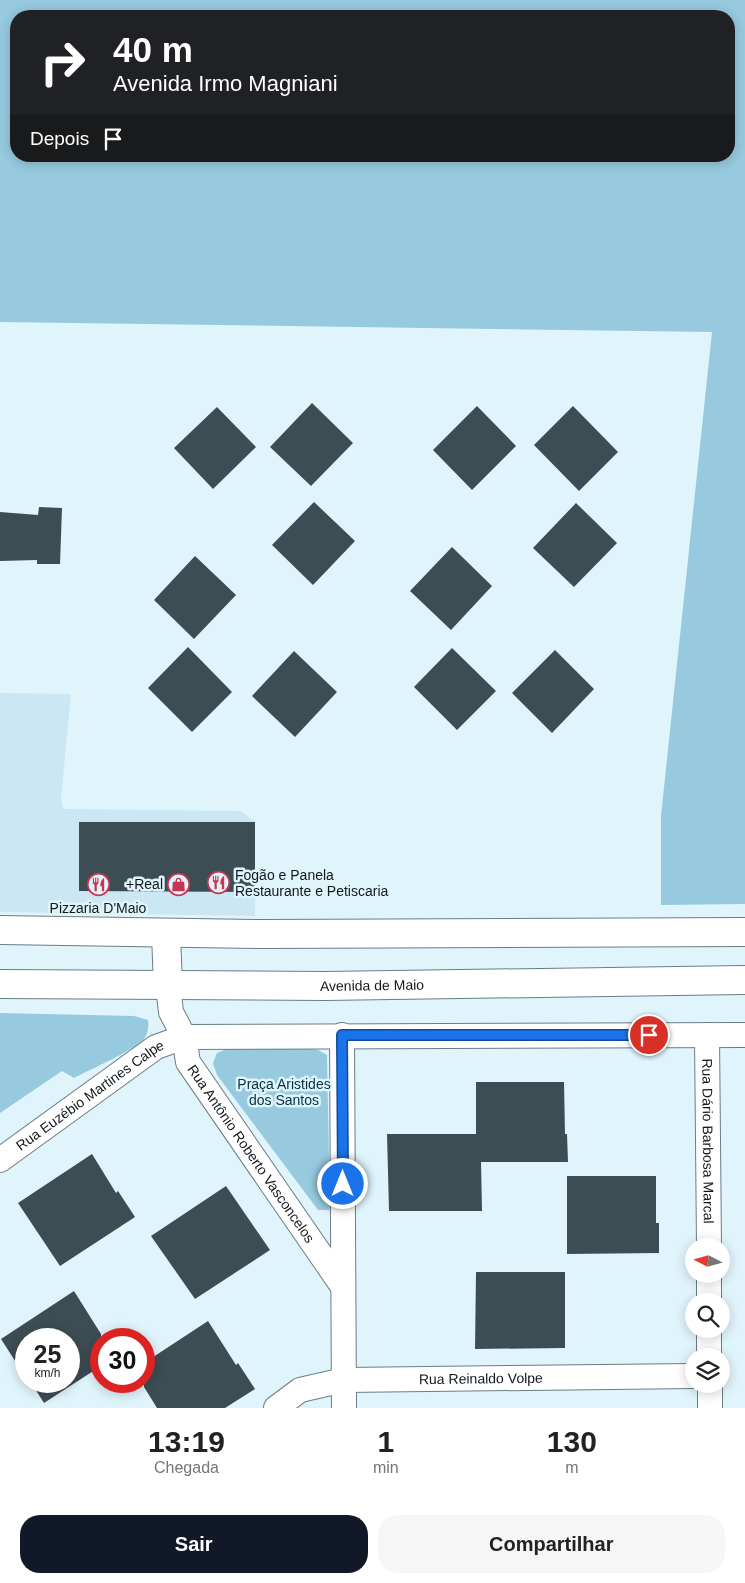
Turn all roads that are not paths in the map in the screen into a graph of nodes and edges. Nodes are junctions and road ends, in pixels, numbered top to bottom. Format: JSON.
{"nodes":[{"id":1,"x":0,"y":930,"type":"edge"},
{"id":2,"x":745,"y":932,"type":"edge"},
{"id":3,"x":166,"y":934,"type":"junction"},
{"id":4,"x":745,"y":980,"type":"edge"},
{"id":5,"x":0,"y":984,"type":"edge"},
{"id":6,"x":168,"y":986,"type":"junction"},
{"id":7,"x":745,"y":1034,"type":"edge"},
{"id":8,"x":342,"y":1035,"type":"junction"},
{"id":9,"x":707,"y":1035,"type":"junction"},
{"id":10,"x":184,"y":1037,"type":"junction"},
{"id":11,"x":0,"y":1160,"type":"edge"},
{"id":12,"x":708,"y":1238,"type":"edge"},
{"id":13,"x":344,"y":1287,"type":"junction"},
{"id":14,"x":685,"y":1376,"type":"edge"},
{"id":15,"x":344,"y":1380,"type":"junction"},
{"id":16,"x":710,"y":1393,"type":"edge"},
{"id":17,"x":276,"y":1408,"type":"edge"},
{"id":18,"x":344,"y":1408,"type":"edge"},
{"id":19,"x":710,"y":1408,"type":"edge"}],
"edges":[{"from":1,"to":3,"type":"main road"},
{"from":2,"to":3,"type":"main road"},
{"from":3,"to":6,"type":"main road"},
{"from":4,"to":6,"type":"main road","name":"Avenida de Maio"},
{"from":5,"to":6,"type":"main road","name":"Avenida de Maio"},
{"from":6,"to":10,"type":"street","name":"Rua Antônio Roberto Vasconcelos"},
{"from":7,"to":9,"type":"street","name":"Rua Euzébio Martines Calpe"},
{"from":8,"to":9,"type":"street","name":"Rua Euzébio Martines Calpe"},
{"from":8,"to":10,"type":"street","name":"Rua Euzébio Martines Calpe"},
{"from":8,"to":13,"type":"street"},
{"from":9,"to":12,"type":"street","name":"Rua Dário Barbosa Marcal"},
{"from":10,"to":11,"type":"street","name":"Rua Euzébio Martines Calpe"},
{"from":10,"to":13,"type":"street","name":"Rua Antônio Roberto Vasconcelos"},
{"from":13,"to":15,"type":"street"},
{"from":14,"to":15,"type":"street","name":"Rua Reinaldo Volpe"},
{"from":15,"to":17,"type":"street","name":"Rua Reinaldo Volpe"},
{"from":15,"to":18,"type":"street"},
{"from":16,"to":19,"type":"street"}]}
